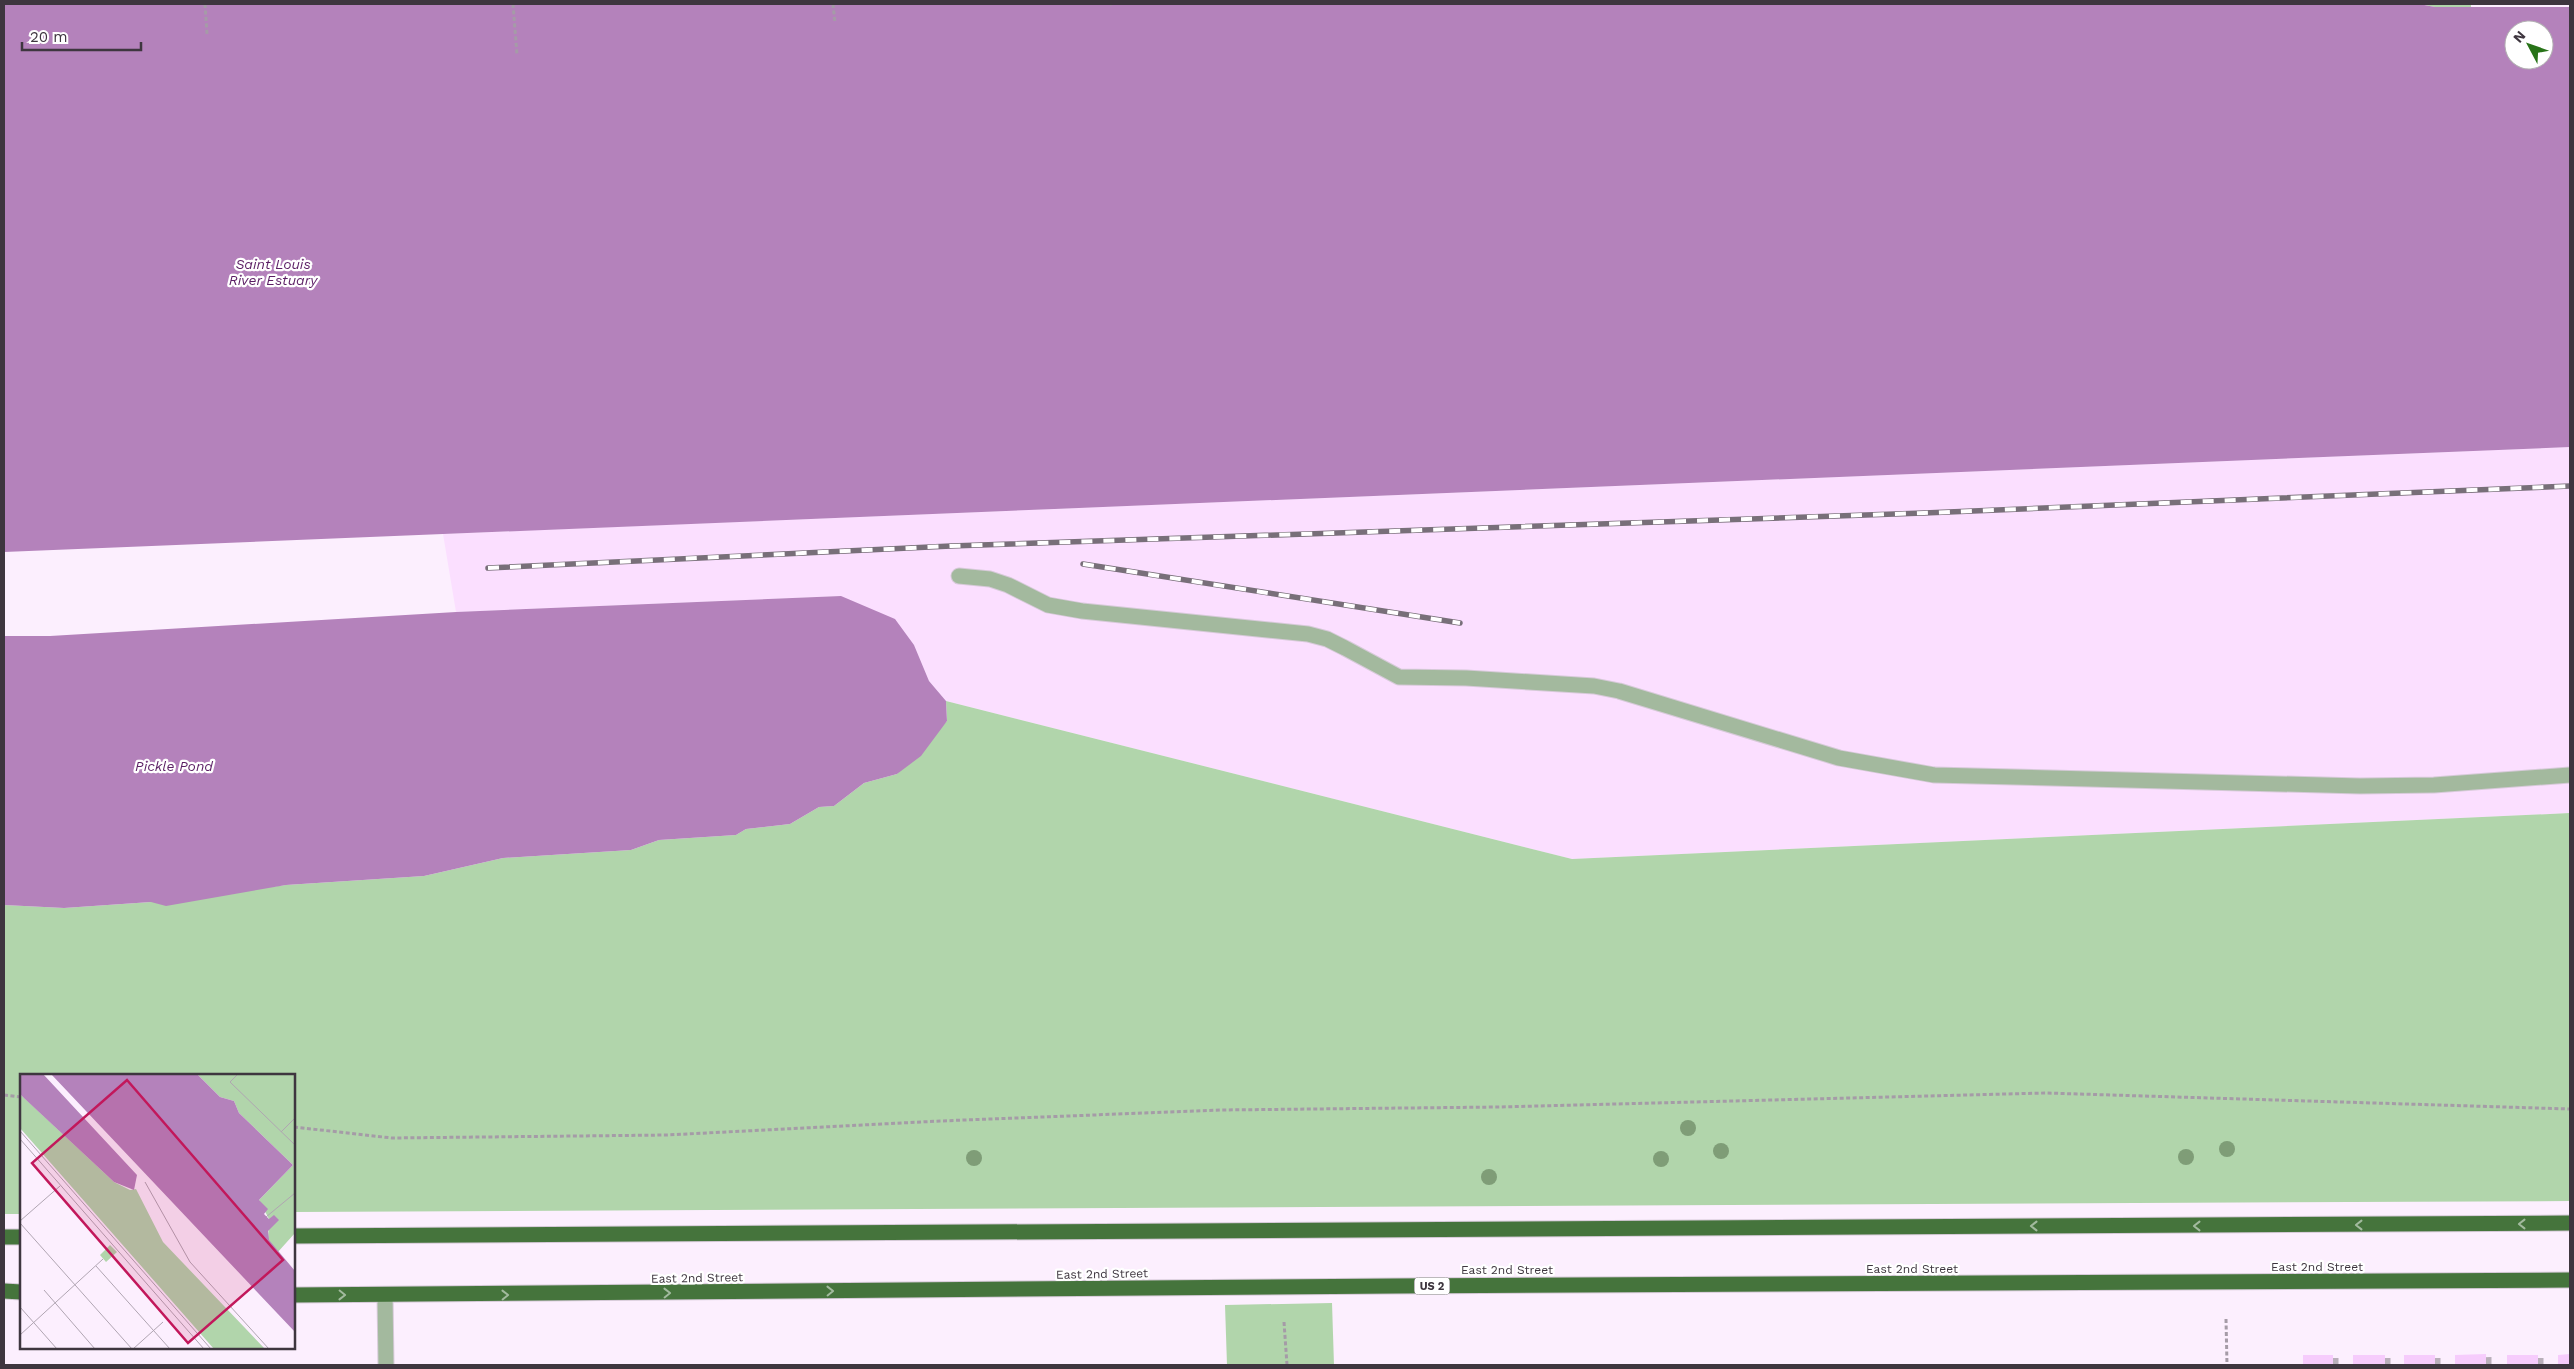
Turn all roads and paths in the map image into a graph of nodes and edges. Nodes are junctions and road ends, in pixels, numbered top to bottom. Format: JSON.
{"nodes":[{"id":1,"x":205,"y":4,"type":"edge"},
{"id":2,"x":513,"y":4,"type":"edge"},
{"id":3,"x":833,"y":4,"type":"edge"},
{"id":4,"x":835,"y":23,"type":"dead end"},
{"id":5,"x":207,"y":34,"type":"dead end"},
{"id":6,"x":517,"y":55,"type":"dead end"},
{"id":7,"x":959,"y":576,"type":"dead end"},
{"id":8,"x":2570,"y":774,"type":"edge"},
{"id":9,"x":4,"y":1095,"type":"edge"},
{"id":10,"x":20,"y":1097,"type":"edge"},
{"id":11,"x":2570,"y":1109,"type":"edge"},
{"id":12,"x":295,"y":1127,"type":"edge"},
{"id":13,"x":2570,"y":1223,"type":"edge"},
{"id":14,"x":295,"y":1236,"type":"edge"},
{"id":15,"x":4,"y":1237,"type":"edge"},
{"id":16,"x":20,"y":1237,"type":"edge"},
{"id":17,"x":2570,"y":1280,"type":"edge"},
{"id":18,"x":4,"y":1292,"type":"edge"},
{"id":19,"x":20,"y":1292,"type":"edge"},
{"id":20,"x":295,"y":1295,"type":"edge"},
{"id":21,"x":385,"y":1296,"type":"junction"},
{"id":22,"x":2226,"y":1319,"type":"dead end"},
{"id":23,"x":1284,"y":1322,"type":"dead end"},
{"id":24,"x":386,"y":1365,"type":"edge"},
{"id":25,"x":1287,"y":1365,"type":"edge"},
{"id":26,"x":2227,"y":1365,"type":"edge"}],
"edges":[{"from":1,"to":5,"type":"path"},
{"from":2,"to":6,"type":"path"},
{"from":3,"to":4,"type":"path"},
{"from":7,"to":8,"type":"street"},
{"from":9,"to":10,"type":"path"},
{"from":11,"to":12,"type":"path"},
{"from":13,"to":14,"type":"highway","one_way":true},
{"from":15,"to":16,"type":"highway"},
{"from":21,"to":17,"type":"highway","name":"East 2nd Street","number":"US 2","one_way":true},
{"from":18,"to":19,"type":"highway"},
{"from":20,"to":21,"type":"highway","name":"East 2nd Street","number":"US 2","one_way":true},
{"from":21,"to":24,"type":"street"},
{"from":22,"to":26,"type":"path"},
{"from":23,"to":25,"type":"path"}]}
